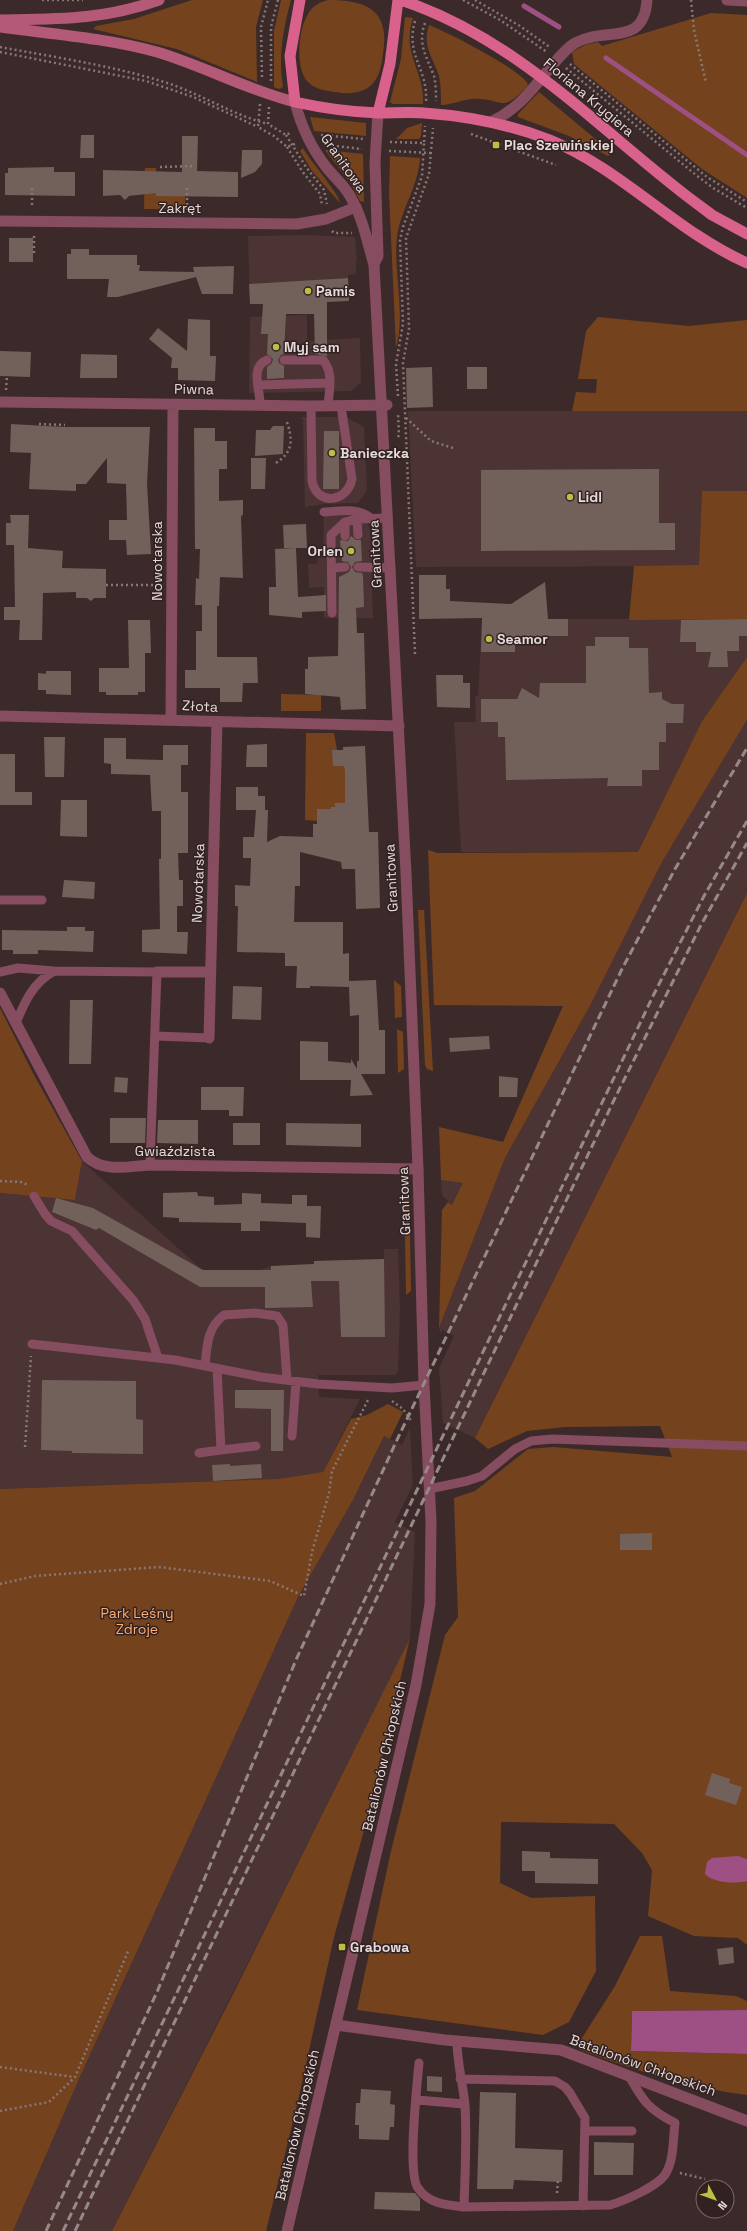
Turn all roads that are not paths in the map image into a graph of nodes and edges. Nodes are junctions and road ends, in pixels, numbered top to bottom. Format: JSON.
{"nodes":[{"id":1,"x":159,"y":0,"type":"edge"},
{"id":2,"x":300,"y":0,"type":"edge"},
{"id":3,"x":398,"y":0,"type":"edge"},
{"id":4,"x":401,"y":0,"type":"edge"},
{"id":5,"x":647,"y":0,"type":"edge"},
{"id":6,"x":727,"y":0,"type":"edge"},
{"id":7,"x":747,"y":1,"type":"edge"},
{"id":8,"x":0,"y":20,"type":"edge"},
{"id":9,"x":0,"y":27,"type":"edge"},
{"id":10,"x":542,"y":77,"type":"junction"},
{"id":11,"x":295,"y":102,"type":"junction"},
{"id":12,"x":378,"y":113,"type":"junction"},
{"id":13,"x":492,"y":122,"type":"junction"},
{"id":14,"x":356,"y":207,"type":"junction"},
{"id":15,"x":0,"y":221,"type":"edge"},
{"id":16,"x":747,"y":234,"type":"edge"},
{"id":17,"x":747,"y":263,"type":"edge"},
{"id":18,"x":374,"y":265,"type":"junction"},
{"id":19,"x":267,"y":360,"type":"dead end"},
{"id":20,"x":284,"y":360,"type":"dead end"},
{"id":21,"x":329,"y":383,"type":"junction"},
{"id":22,"x":258,"y":385,"type":"junction"},
{"id":23,"x":0,"y":402,"type":"edge"},
{"id":24,"x":174,"y":404,"type":"junction"},
{"id":25,"x":260,"y":405,"type":"junction"},
{"id":26,"x":389,"y":405,"type":"junction"},
{"id":27,"x":311,"y":406,"type":"junction"},
{"id":28,"x":328,"y":406,"type":"junction"},
{"id":29,"x":341,"y":406,"type":"junction"},
{"id":30,"x":324,"y":512,"type":"dead end"},
{"id":31,"x":388,"y":518,"type":"junction"},
{"id":32,"x":357,"y":519,"type":"junction"},
{"id":33,"x":372,"y":519,"type":"junction"},
{"id":34,"x":345,"y":522,"type":"junction"},
{"id":35,"x":345,"y":536,"type":"dead end"},
{"id":36,"x":358,"y":536,"type":"dead end"},
{"id":37,"x":359,"y":565,"type":"dead end"},
{"id":38,"x":346,"y":567,"type":"dead end"},
{"id":39,"x":332,"y":568,"type":"junction"},
{"id":40,"x":391,"y":568,"type":"junction"},
{"id":41,"x":332,"y":613,"type":"dead end"},
{"id":42,"x":0,"y":716,"type":"edge"},
{"id":43,"x":171,"y":719,"type":"junction"},
{"id":44,"x":217,"y":722,"type":"junction"},
{"id":45,"x":399,"y":726,"type":"junction"},
{"id":46,"x":0,"y":900,"type":"edge"},
{"id":47,"x":42,"y":900,"type":"dead end"},
{"id":48,"x":54,"y":971,"type":"junction"},
{"id":49,"x":0,"y":972,"type":"edge"},
{"id":50,"x":157,"y":972,"type":"junction"},
{"id":51,"x":210,"y":972,"type":"junction"},
{"id":52,"x":0,"y":993,"type":"edge"},
{"id":53,"x":16,"y":1023,"type":"junction"},
{"id":54,"x":156,"y":1036,"type":"junction"},
{"id":55,"x":209,"y":1038,"type":"joint"},
{"id":56,"x":150,"y":1165,"type":"junction"},
{"id":57,"x":418,"y":1169,"type":"junction"},
{"id":58,"x":34,"y":1196,"type":"road end"},
{"id":59,"x":32,"y":1344,"type":"road end"},
{"id":60,"x":158,"y":1358,"type":"junction"},
{"id":61,"x":205,"y":1366,"type":"junction"},
{"id":62,"x":217,"y":1368,"type":"junction"},
{"id":63,"x":292,"y":1381,"type":"junction"},
{"id":64,"x":424,"y":1385,"type":"junction"},
{"id":65,"x":292,"y":1436,"type":"dead end"},
{"id":66,"x":256,"y":1446,"type":"dead end"},
{"id":67,"x":747,"y":1446,"type":"edge"},
{"id":68,"x":221,"y":1450,"type":"junction"},
{"id":69,"x":199,"y":1453,"type":"dead end"},
{"id":70,"x":429,"y":1489,"type":"junction"},
{"id":71,"x":336,"y":2025,"type":"junction"},
{"id":72,"x":457,"y":2041,"type":"junction"},
{"id":73,"x":419,"y":2063,"type":"dead end"},
{"id":74,"x":629,"y":2076,"type":"junction"},
{"id":75,"x":460,"y":2079,"type":"junction"},
{"id":76,"x":416,"y":2100,"type":"junction"},
{"id":77,"x":464,"y":2104,"type":"junction"},
{"id":78,"x":747,"y":2121,"type":"edge"},
{"id":79,"x":585,"y":2131,"type":"junction"},
{"id":80,"x":632,"y":2131,"type":"dead end"},
{"id":81,"x":583,"y":2206,"type":"junction"},
{"id":82,"x":464,"y":2207,"type":"junction"},
{"id":83,"x":287,"y":2231,"type":"edge"}],
"edges":[{"from":1,"to":8,"type":"main road"},
{"from":2,"to":11,"type":"main road"},
{"from":3,"to":12,"type":"main road"},
{"from":4,"to":10,"type":"main road","name":"Floriana Krygiera"},
{"from":5,"to":10,"type":"street"},
{"from":6,"to":7,"type":"street"},
{"from":9,"to":11,"type":"main road"},
{"from":10,"to":13,"type":"street"},
{"from":10,"to":16,"type":"main road","name":"Floriana Krygiera"},
{"from":11,"to":12,"type":"main road"},
{"from":11,"to":14,"type":"street","name":"Granitowa"},
{"from":12,"to":13,"type":"main road"},
{"from":12,"to":18,"type":"street","name":"Granitowa"},
{"from":13,"to":17,"type":"main road"},
{"from":14,"to":15,"type":"street","name":"Zakręt"},
{"from":14,"to":18,"type":"street","name":"Granitowa"},
{"from":18,"to":26,"type":"street","name":"Granitowa"},
{"from":19,"to":22,"type":"lane"},
{"from":20,"to":21,"type":"lane"},
{"from":21,"to":22,"type":"lane"},
{"from":21,"to":28,"type":"lane"},
{"from":22,"to":25,"type":"lane"},
{"from":23,"to":24,"type":"street","name":"Piwna"},
{"from":24,"to":25,"type":"street","name":"Piwna"},
{"from":24,"to":43,"type":"street","name":"Nowotarska"},
{"from":25,"to":27,"type":"street","name":"Piwna"},
{"from":26,"to":29,"type":"street","name":"Piwna"},
{"from":26,"to":31,"type":"street","name":"Granitowa"},
{"from":27,"to":28,"type":"street","name":"Piwna"},
{"from":27,"to":29,"type":"lane"},
{"from":28,"to":29,"type":"street","name":"Piwna"},
{"from":30,"to":33,"type":"lane"},
{"from":31,"to":33,"type":"lane"},
{"from":31,"to":40,"type":"street","name":"Granitowa"},
{"from":32,"to":33,"type":"lane"},
{"from":32,"to":34,"type":"lane"},
{"from":32,"to":36,"type":"lane"},
{"from":34,"to":35,"type":"lane"},
{"from":34,"to":39,"type":"lane"},
{"from":37,"to":40,"type":"lane"},
{"from":38,"to":39,"type":"lane"},
{"from":39,"to":41,"type":"lane"},
{"from":40,"to":45,"type":"street","name":"Granitowa"},
{"from":42,"to":43,"type":"street","name":"Złota"},
{"from":43,"to":44,"type":"street","name":"Złota"},
{"from":44,"to":45,"type":"street","name":"Złota"},
{"from":44,"to":51,"type":"street","name":"Nowotarska"},
{"from":45,"to":57,"type":"street","name":"Granitowa"},
{"from":46,"to":47,"type":"lane"},
{"from":48,"to":49,"type":"lane"},
{"from":48,"to":50,"type":"lane"},
{"from":48,"to":53,"type":"lane"},
{"from":50,"to":51,"type":"street"},
{"from":50,"to":54,"type":"lane"},
{"from":51,"to":55,"type":"street","name":"Nowotarska"},
{"from":52,"to":53,"type":"street","name":"Gwiaździsta"},
{"from":53,"to":56,"type":"street","name":"Gwiaździsta"},
{"from":54,"to":55,"type":"lane"},
{"from":54,"to":56,"type":"lane"},
{"from":56,"to":57,"type":"street","name":"Gwiaździsta"},
{"from":57,"to":64,"type":"street","name":"Granitowa"},
{"from":58,"to":60,"type":"lane"},
{"from":59,"to":60,"type":"lane"},
{"from":60,"to":61,"type":"lane"},
{"from":61,"to":62,"type":"lane"},
{"from":61,"to":63,"type":"lane"},
{"from":62,"to":63,"type":"lane"},
{"from":62,"to":68,"type":"lane"},
{"from":63,"to":64,"type":"lane"},
{"from":63,"to":65,"type":"lane"},
{"from":64,"to":70,"type":"street","name":"Granitowa"},
{"from":66,"to":68,"type":"lane"},
{"from":67,"to":70,"type":"lane"},
{"from":68,"to":69,"type":"lane"},
{"from":70,"to":71,"type":"street","name":"Batalionów Chłopskich"},
{"from":71,"to":72,"type":"street","name":"Batalionów Chłopskich"},
{"from":71,"to":83,"type":"street","name":"Batalionów Chłopskich"},
{"from":72,"to":74,"type":"street","name":"Batalionów Chłopskich"},
{"from":72,"to":75,"type":"lane"},
{"from":73,"to":76,"type":"lane"},
{"from":74,"to":78,"type":"street","name":"Batalionów Chłopskich"},
{"from":74,"to":81,"type":"lane"},
{"from":75,"to":77,"type":"lane"},
{"from":75,"to":79,"type":"lane"},
{"from":76,"to":77,"type":"lane"},
{"from":76,"to":82,"type":"lane"},
{"from":77,"to":82,"type":"lane"},
{"from":79,"to":80,"type":"lane"},
{"from":79,"to":81,"type":"lane"},
{"from":81,"to":82,"type":"lane"}]}
